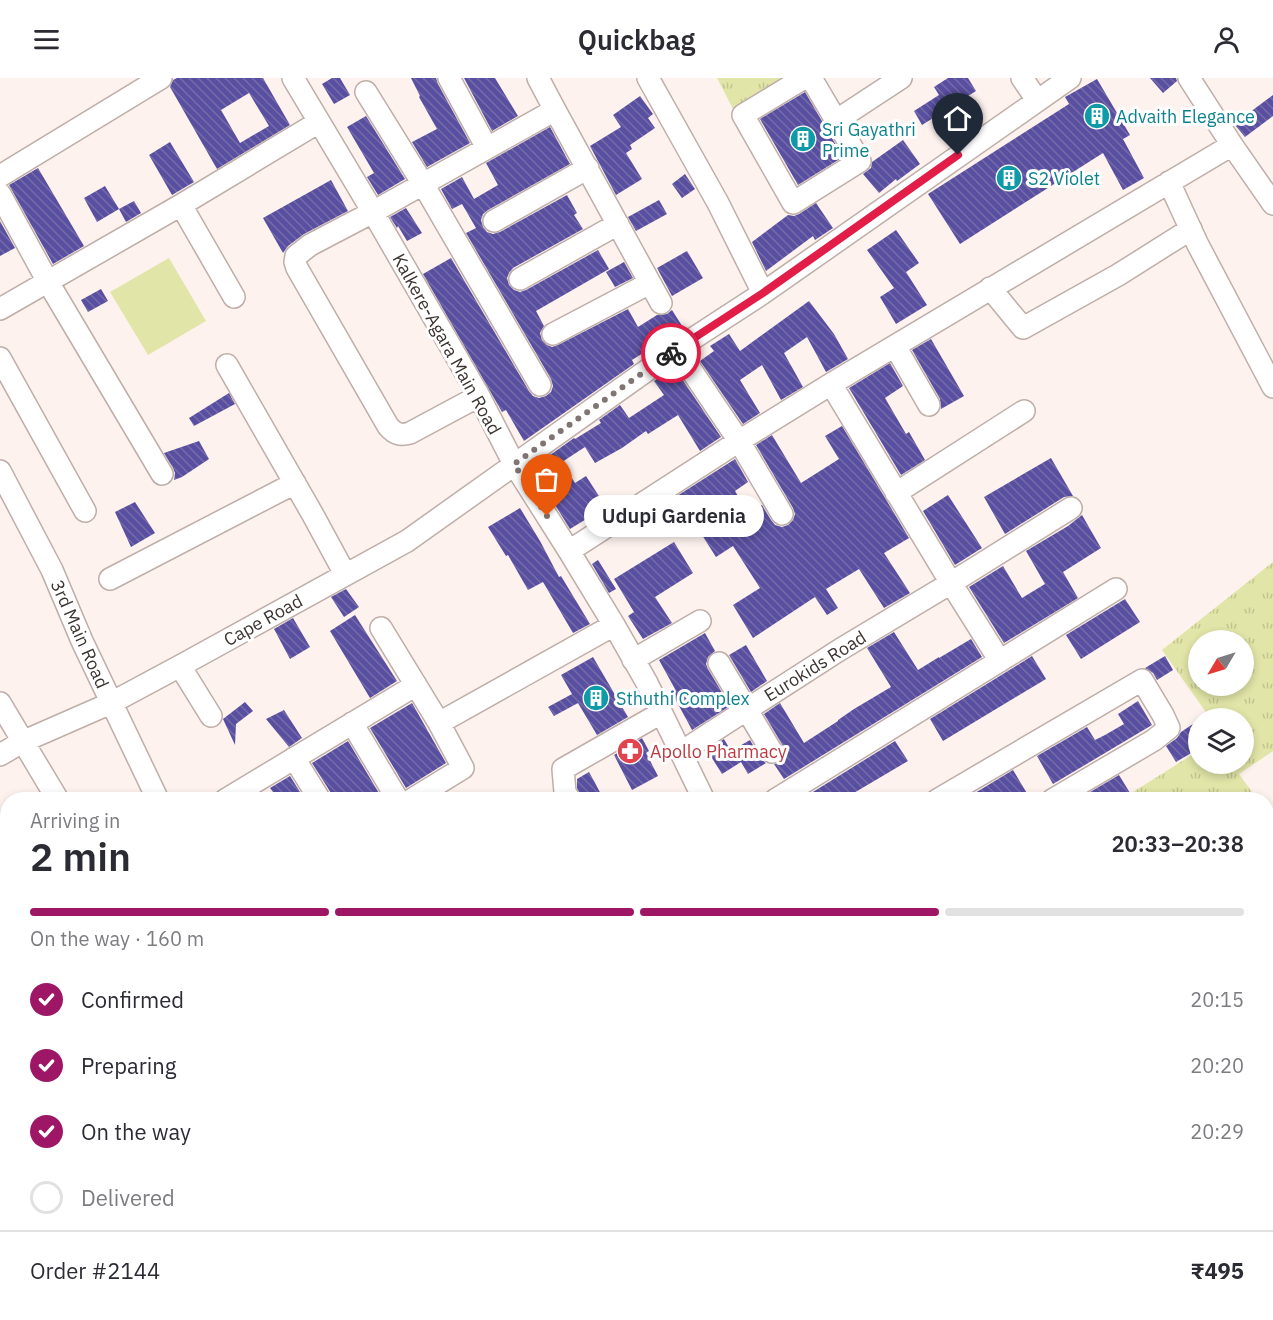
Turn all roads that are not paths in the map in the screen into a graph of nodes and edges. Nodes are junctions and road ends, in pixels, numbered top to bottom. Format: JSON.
{"nodes":[{"id":1,"x":161,"y":78,"type":"edge"},
{"id":2,"x":293,"y":78,"type":"edge"},
{"id":3,"x":449,"y":78,"type":"edge"},
{"id":4,"x":538,"y":78,"type":"edge"},
{"id":5,"x":648,"y":78,"type":"edge"},
{"id":6,"x":804,"y":78,"type":"edge"},
{"id":7,"x":811,"y":78,"type":"edge"},
{"id":8,"x":900,"y":78,"type":"edge"},
{"id":9,"x":1022,"y":78,"type":"edge"},
{"id":10,"x":1070,"y":78,"type":"edge"},
{"id":11,"x":1190,"y":78,"type":"edge"},
{"id":12,"x":366,"y":92,"type":"dead end"},
{"id":13,"x":1037,"y":100,"type":"junction"},
{"id":14,"x":555,"y":110,"type":"junction"},
{"id":15,"x":837,"y":120,"type":"junction"},
{"id":16,"x":319,"y":122,"type":"junction"},
{"id":17,"x":1232,"y":144,"type":"junction"},
{"id":18,"x":487,"y":148,"type":"junction"},
{"id":19,"x":588,"y":168,"type":"junction"},
{"id":20,"x":0,"y":176,"type":"edge"},
{"id":21,"x":1169,"y":182,"type":"junction"},
{"id":22,"x":423,"y":184,"type":"junction"},
{"id":23,"x":2,"y":201,"type":"edge"},
{"id":24,"x":1273,"y":204,"type":"edge"},
{"id":25,"x":181,"y":205,"type":"junction"},
{"id":26,"x":373,"y":212,"type":"junction"},
{"id":27,"x":494,"y":221,"type":"dead end"},
{"id":28,"x":618,"y":224,"type":"junction"},
{"id":29,"x":1191,"y":229,"type":"junction"},
{"id":30,"x":520,"y":279,"type":"dead end"},
{"id":31,"x":48,"y":282,"type":"junction"},
{"id":32,"x":650,"y":283,"type":"junction"},
{"id":33,"x":990,"y":288,"type":"junction"},
{"id":34,"x":763,"y":293,"type":"junction"},
{"id":35,"x":234,"y":297,"type":"dead end"},
{"id":36,"x":661,"y":303,"type":"dead end"},
{"id":37,"x":0,"y":309,"type":"edge"},
{"id":38,"x":553,"y":334,"type":"dead end"},
{"id":39,"x":895,"y":346,"type":"junction"},
{"id":40,"x":677,"y":349,"type":"junction"},
{"id":41,"x":0,"y":358,"type":"edge"},
{"id":42,"x":227,"y":365,"type":"dead end"},
{"id":43,"x":831,"y":384,"type":"junction"},
{"id":44,"x":540,"y":385,"type":"dead end"},
{"id":45,"x":1273,"y":387,"type":"edge"},
{"id":46,"x":479,"y":396,"type":"junction"},
{"id":47,"x":929,"y":405,"type":"dead end"},
{"id":48,"x":1024,"y":411,"type":"dead end"},
{"id":49,"x":739,"y":441,"type":"junction"},
{"id":50,"x":514,"y":464,"type":"junction"},
{"id":51,"x":0,"y":471,"type":"edge"},
{"id":52,"x":162,"y":474,"type":"dead end"},
{"id":53,"x":295,"y":483,"type":"junction"},
{"id":54,"x":896,"y":493,"type":"junction"},
{"id":55,"x":1071,"y":508,"type":"dead end"},
{"id":56,"x":85,"y":511,"type":"dead end"},
{"id":57,"x":782,"y":514,"type":"dead end"},
{"id":58,"x":570,"y":551,"type":"junction"},
{"id":59,"x":345,"y":574,"type":"junction"},
{"id":60,"x":110,"y":579,"type":"dead end"},
{"id":61,"x":951,"y":584,"type":"junction"},
{"id":62,"x":1116,"y":589,"type":"dead end"},
{"id":63,"x":700,"y":621,"type":"dead end"},
{"id":64,"x":614,"y":625,"type":"junction"},
{"id":65,"x":381,"y":628,"type":"dead end"},
{"id":66,"x":633,"y":660,"type":"junction"},
{"id":67,"x":1000,"y":661,"type":"junction"},
{"id":68,"x":719,"y":663,"type":"dead end"},
{"id":69,"x":180,"y":666,"type":"junction"},
{"id":70,"x":416,"y":685,"type":"junction"},
{"id":71,"x":0,"y":703,"type":"edge"},
{"id":72,"x":111,"y":703,"type":"junction"},
{"id":73,"x":747,"y":710,"type":"junction"},
{"id":74,"x":661,"y":713,"type":"junction"},
{"id":75,"x":211,"y":716,"type":"dead end"},
{"id":76,"x":352,"y":723,"type":"junction"},
{"id":77,"x":439,"y":723,"type":"junction"},
{"id":78,"x":22,"y":742,"type":"junction"},
{"id":79,"x":681,"y":752,"type":"junction"},
{"id":80,"x":772,"y":752,"type":"dead end"},
{"id":81,"x":0,"y":755,"type":"edge"},
{"id":82,"x":294,"y":758,"type":"junction"},
{"id":83,"x":53,"y":792,"type":"edge"},
{"id":84,"x":154,"y":792,"type":"edge"},
{"id":85,"x":238,"y":792,"type":"edge"},
{"id":86,"x":315,"y":792,"type":"edge"},
{"id":87,"x":393,"y":792,"type":"edge"},
{"id":88,"x":424,"y":792,"type":"edge"},
{"id":89,"x":565,"y":792,"type":"edge"},
{"id":90,"x":700,"y":792,"type":"edge"},
{"id":91,"x":788,"y":792,"type":"edge"},
{"id":92,"x":951,"y":792,"type":"edge"},
{"id":93,"x":1066,"y":792,"type":"edge"}],
"edges":[{"from":1,"to":20,"type":"street"},
{"from":2,"to":16,"type":"street","name":"Kalkere-Agara Main Road"},
{"from":3,"to":18,"type":"street"},
{"from":4,"to":14,"type":"street"},
{"from":5,"to":34,"type":"street"},
{"from":6,"to":15,"type":"street"},
{"from":7,"to":15,"type":"street"},
{"from":8,"to":15,"type":"street"},
{"from":9,"to":13,"type":"street"},
{"from":10,"to":13,"type":"street","name":"Cape Road"},
{"from":11,"to":17,"type":"street"},
{"from":12,"to":22,"type":"street"},
{"from":13,"to":34,"type":"street","name":"Cape Road"},
{"from":14,"to":18,"type":"street"},
{"from":14,"to":19,"type":"street"},
{"from":16,"to":25,"type":"street"},
{"from":16,"to":26,"type":"street","name":"Kalkere-Agara Main Road"},
{"from":17,"to":21,"type":"street"},
{"from":17,"to":24,"type":"street"},
{"from":18,"to":22,"type":"street"},
{"from":19,"to":27,"type":"street"},
{"from":19,"to":28,"type":"street"},
{"from":21,"to":29,"type":"street"},
{"from":21,"to":33,"type":"street"},
{"from":22,"to":26,"type":"street"},
{"from":22,"to":44,"type":"street"},
{"from":23,"to":31,"type":"street"},
{"from":25,"to":31,"type":"street"},
{"from":25,"to":35,"type":"street"},
{"from":26,"to":46,"type":"street","name":"Kalkere-Agara Main Road"},
{"from":26,"to":46,"type":"street"},
{"from":28,"to":30,"type":"street"},
{"from":28,"to":32,"type":"street"},
{"from":29,"to":33,"type":"street"},
{"from":29,"to":45,"type":"street"},
{"from":31,"to":37,"type":"street"},
{"from":31,"to":52,"type":"street"},
{"from":32,"to":36,"type":"street"},
{"from":32,"to":38,"type":"street"},
{"from":33,"to":39,"type":"street"},
{"from":34,"to":40,"type":"street","name":"Cape Road"},
{"from":39,"to":43,"type":"street"},
{"from":39,"to":47,"type":"street"},
{"from":40,"to":49,"type":"street"},
{"from":40,"to":50,"type":"street","name":"Cape Road"},
{"from":41,"to":56,"type":"street"},
{"from":42,"to":53,"type":"street"},
{"from":43,"to":49,"type":"street"},
{"from":43,"to":54,"type":"street"},
{"from":46,"to":50,"type":"street","name":"Kalkere-Agara Main Road"},
{"from":48,"to":54,"type":"street"},
{"from":49,"to":57,"type":"street"},
{"from":49,"to":58,"type":"street"},
{"from":50,"to":58,"type":"street","name":"Kalkere-Agara Main Road"},
{"from":50,"to":59,"type":"street","name":"Cape Road"},
{"from":51,"to":72,"type":"street","name":"3rd Main Road"},
{"from":53,"to":59,"type":"street"},
{"from":53,"to":60,"type":"street"},
{"from":54,"to":61,"type":"street"},
{"from":55,"to":61,"type":"street","name":"Eurokids Road"},
{"from":58,"to":64,"type":"street","name":"Kalkere-Agara Main Road"},
{"from":59,"to":69,"type":"street","name":"Cape Road"},
{"from":61,"to":67,"type":"street"},
{"from":61,"to":73,"type":"street","name":"Eurokids Road"},
{"from":62,"to":67,"type":"street"},
{"from":63,"to":66,"type":"street"},
{"from":64,"to":66,"type":"street","name":"Kalkere-Agara Main Road"},
{"from":64,"to":77,"type":"street"},
{"from":65,"to":70,"type":"street"},
{"from":66,"to":74,"type":"street","name":"Kalkere-Agara Main Road"},
{"from":67,"to":91,"type":"street"},
{"from":68,"to":73,"type":"street"},
{"from":69,"to":72,"type":"street","name":"Cape Road"},
{"from":69,"to":75,"type":"street"},
{"from":70,"to":76,"type":"street"},
{"from":70,"to":77,"type":"street"},
{"from":71,"to":78,"type":"street"},
{"from":72,"to":78,"type":"street","name":"Cape Road"},
{"from":72,"to":84,"type":"street","name":"3rd Main Road"},
{"from":73,"to":79,"type":"street","name":"Eurokids Road"},
{"from":73,"to":80,"type":"street"},
{"from":74,"to":79,"type":"street","name":"Kalkere-Agara Main Road"},
{"from":74,"to":89,"type":"street"},
{"from":76,"to":82,"type":"street"},
{"from":76,"to":87,"type":"street"},
{"from":77,"to":88,"type":"street"},
{"from":78,"to":81,"type":"street","name":"Cape Road"},
{"from":78,"to":83,"type":"street"},
{"from":79,"to":90,"type":"street","name":"Kalkere-Agara Main Road"},
{"from":82,"to":85,"type":"street"},
{"from":82,"to":86,"type":"street"},
{"from":92,"to":93,"type":"street"}]}
